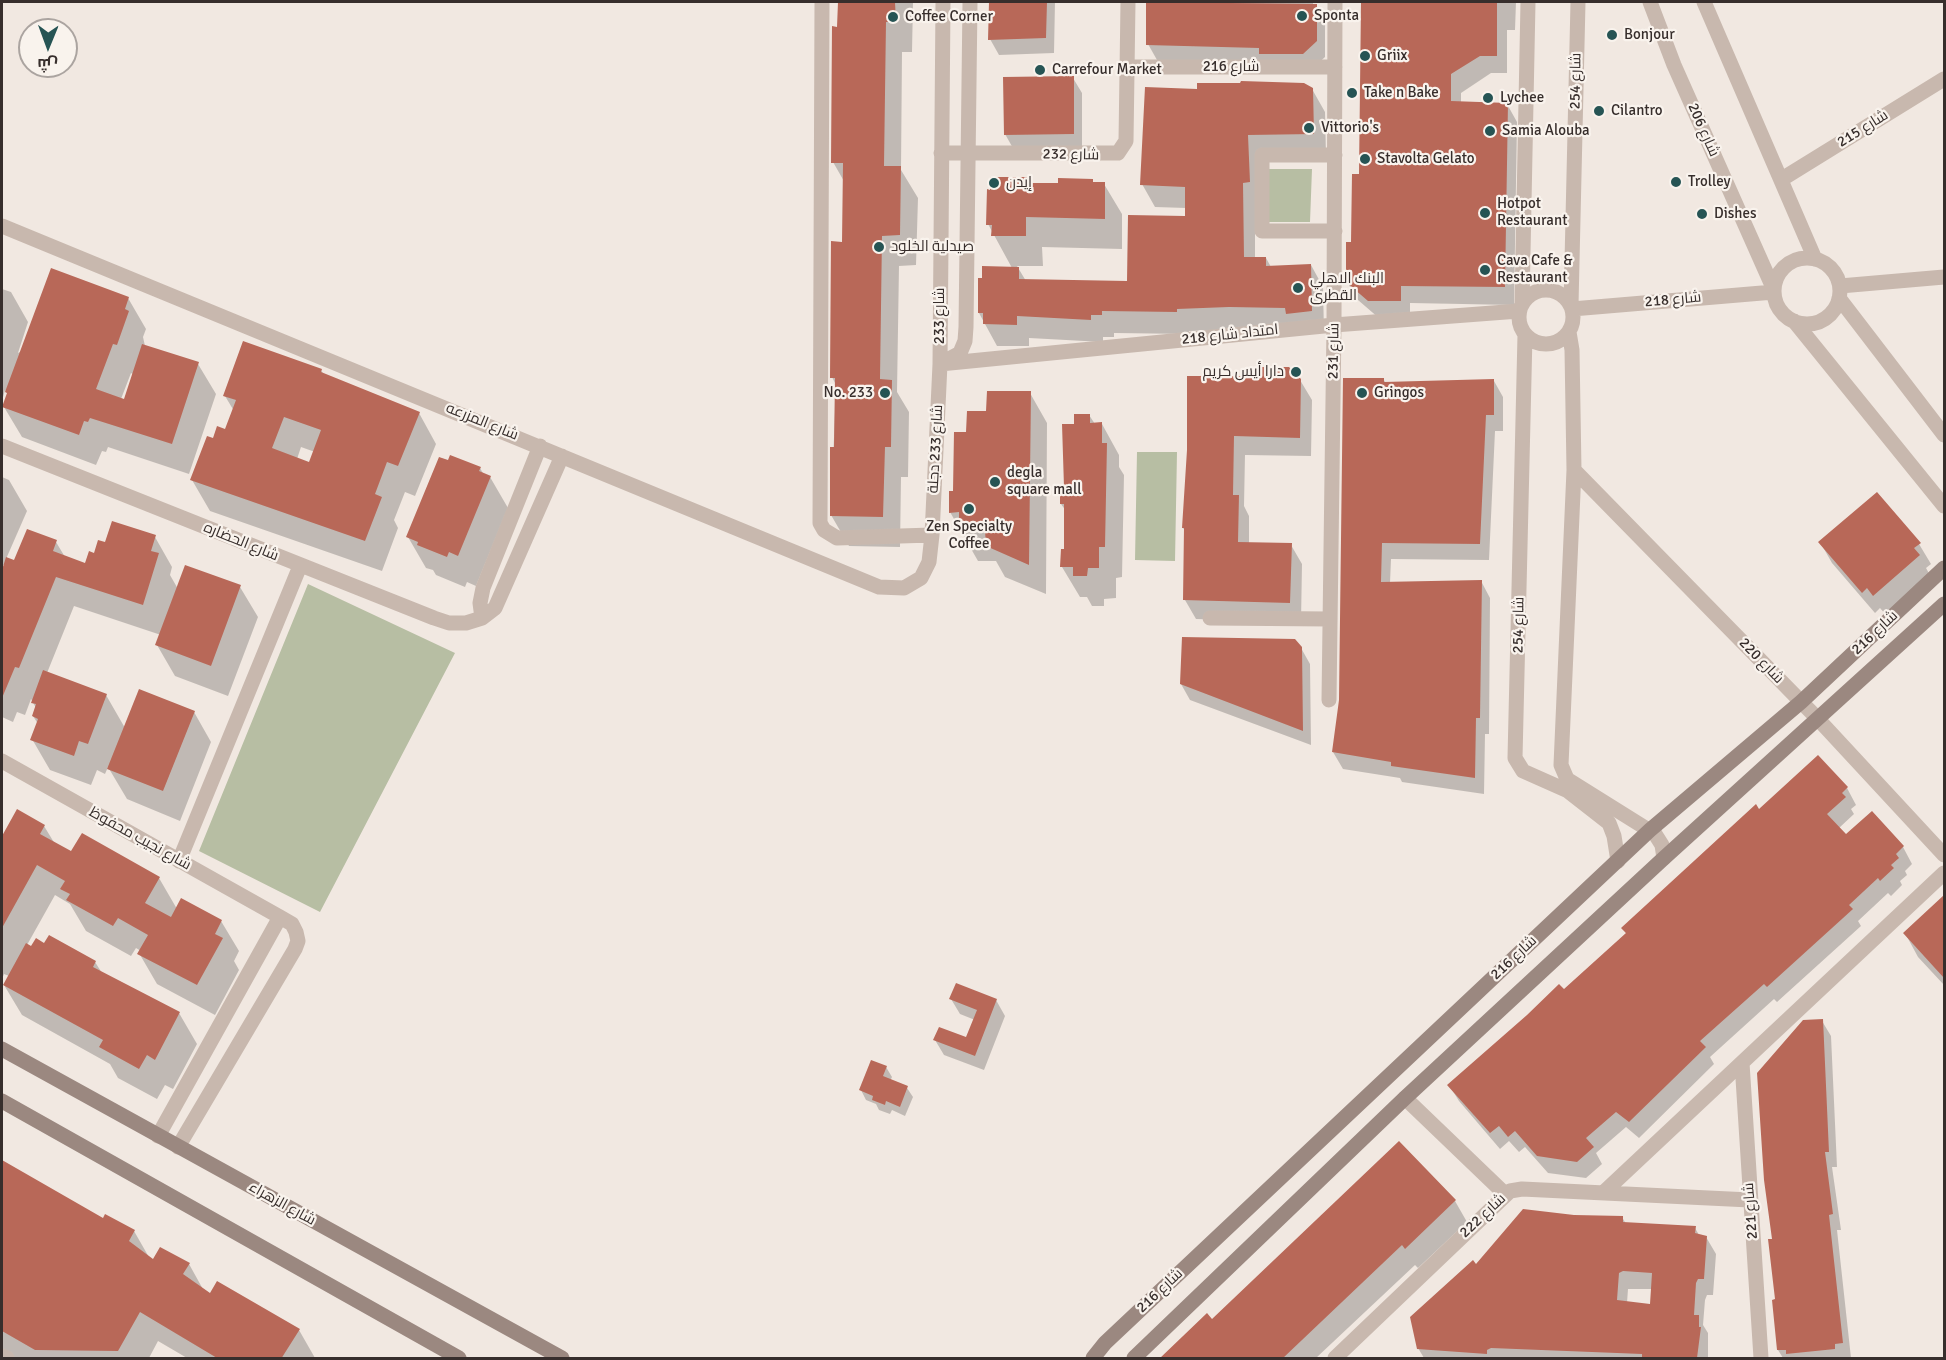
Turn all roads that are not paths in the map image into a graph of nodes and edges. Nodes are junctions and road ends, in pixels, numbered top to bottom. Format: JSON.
{"nodes":[{"id":1,"x":822,"y":2,"type":"edge"},
{"id":2,"x":943,"y":2,"type":"edge"},
{"id":3,"x":970,"y":2,"type":"edge"},
{"id":4,"x":1128,"y":2,"type":"edge"},
{"id":5,"x":1335,"y":2,"type":"edge"},
{"id":6,"x":1528,"y":2,"type":"edge"},
{"id":7,"x":1578,"y":2,"type":"edge"},
{"id":8,"x":1650,"y":2,"type":"edge"},
{"id":9,"x":1704,"y":2,"type":"edge"},
{"id":10,"x":1127,"y":67,"type":"junction"},
{"id":11,"x":1335,"y":67,"type":"junction"},
{"id":12,"x":1944,"y":80,"type":"edge"},
{"id":13,"x":941,"y":153,"type":"junction"},
{"id":14,"x":968,"y":153,"type":"junction"},
{"id":15,"x":1335,"y":155,"type":"junction"},
{"id":16,"x":1782,"y":179,"type":"junction"},
{"id":17,"x":2,"y":226,"type":"edge"},
{"id":18,"x":1335,"y":231,"type":"junction"},
{"id":19,"x":1815,"y":259,"type":"junction"},
{"id":20,"x":1944,"y":278,"type":"edge"},
{"id":21,"x":1774,"y":291,"type":"junction"},
{"id":22,"x":1840,"y":292,"type":"junction"},
{"id":23,"x":1521,"y":307,"type":"junction"},
{"id":24,"x":1572,"y":307,"type":"junction"},
{"id":25,"x":1794,"y":321,"type":"junction"},
{"id":26,"x":1334,"y":325,"type":"junction"},
{"id":27,"x":1569,"y":332,"type":"junction"},
{"id":28,"x":1525,"y":334,"type":"junction"},
{"id":29,"x":940,"y":363,"type":"junction"},
{"id":30,"x":1944,"y":435,"type":"edge"},
{"id":31,"x":2,"y":446,"type":"edge"},
{"id":32,"x":540,"y":446,"type":"junction"},
{"id":33,"x":562,"y":456,"type":"junction"},
{"id":34,"x":1574,"y":470,"type":"junction"},
{"id":35,"x":1944,"y":506,"type":"edge"},
{"id":36,"x":932,"y":535,"type":"junction"},
{"id":37,"x":300,"y":566,"type":"junction"},
{"id":38,"x":1944,"y":568,"type":"edge"},
{"id":39,"x":1944,"y":604,"type":"edge"},
{"id":40,"x":482,"y":618,"type":"junction"},
{"id":41,"x":1210,"y":618,"type":"dead end"},
{"id":42,"x":1329,"y":619,"type":"junction"},
{"id":43,"x":1329,"y":700,"type":"dead end"},
{"id":44,"x":1801,"y":702,"type":"junction"},
{"id":45,"x":1817,"y":718,"type":"junction"},
{"id":46,"x":2,"y":761,"type":"edge"},
{"id":47,"x":1650,"y":830,"type":"junction"},
{"id":48,"x":1944,"y":855,"type":"edge"},
{"id":49,"x":1664,"y":858,"type":"junction"},
{"id":50,"x":179,"y":861,"type":"junction"},
{"id":51,"x":1618,"y":861,"type":"junction"},
{"id":52,"x":1944,"y":873,"type":"edge"},
{"id":53,"x":280,"y":917,"type":"junction"},
{"id":54,"x":2,"y":1049,"type":"edge"},
{"id":55,"x":1742,"y":1063,"type":"junction"},
{"id":56,"x":1405,"y":1098,"type":"junction"},
{"id":57,"x":2,"y":1101,"type":"edge"},
{"id":58,"x":158,"y":1136,"type":"junction"},
{"id":59,"x":178,"y":1147,"type":"junction"},
{"id":60,"x":1603,"y":1193,"type":"junction"},
{"id":61,"x":1505,"y":1194,"type":"junction"},
{"id":62,"x":1750,"y":1200,"type":"junction"},
{"id":63,"x":2,"y":1356,"type":"edge"},
{"id":64,"x":7,"y":1359,"type":"edge"},
{"id":65,"x":459,"y":1359,"type":"edge"},
{"id":66,"x":562,"y":1359,"type":"edge"},
{"id":67,"x":1093,"y":1359,"type":"edge"},
{"id":68,"x":1134,"y":1359,"type":"edge"},
{"id":69,"x":1335,"y":1359,"type":"edge"},
{"id":70,"x":1761,"y":1359,"type":"edge"}],
"edges":[{"from":1,"to":36,"type":"street"},
{"from":2,"to":13,"type":"street","name":"شارع 233"},
{"from":3,"to":14,"type":"street","name":"شارع 233"},
{"from":4,"to":10,"type":"street","name":"شارع 232"},
{"from":5,"to":11,"type":"street","name":"شارع 231"},
{"from":6,"to":23,"type":"street"},
{"from":7,"to":24,"type":"street","name":"شارع 254"},
{"from":8,"to":21,"type":"street","name":"شارع 206"},
{"from":9,"to":16,"type":"street"},
{"from":10,"to":11,"type":"street","name":"شارع 216"},
{"from":10,"to":14,"type":"street","name":"شارع 232"},
{"from":11,"to":15,"type":"street","name":"شارع 231"},
{"from":12,"to":16,"type":"street","name":"شارع 215"},
{"from":13,"to":14,"type":"street","name":"شارع 232"},
{"from":13,"to":29,"type":"street","name":"شارع 233"},
{"from":14,"to":29,"type":"street","name":"شارع 233"},
{"from":15,"to":18,"type":"street","name":"شارع 231"},
{"from":15,"to":18,"type":"street"},
{"from":16,"to":19,"type":"street"},
{"from":17,"to":32,"type":"street","name":"شارع المزرعه"},
{"from":18,"to":26,"type":"street","name":"شارع 231"},
{"from":19,"to":21,"type":"street"},
{"from":19,"to":22,"type":"street"},
{"from":20,"to":22,"type":"street"},
{"from":21,"to":24,"type":"street","name":"شارع 218"},
{"from":21,"to":25,"type":"street"},
{"from":22,"to":25,"type":"street"},
{"from":22,"to":30,"type":"street"},
{"from":23,"to":24,"type":"street"},
{"from":23,"to":26,"type":"street","name":"امتداد شارع 218"},
{"from":23,"to":28,"type":"street"},
{"from":24,"to":27,"type":"street"},
{"from":25,"to":35,"type":"street"},
{"from":26,"to":29,"type":"street","name":"امتداد شارع 218"},
{"from":26,"to":42,"type":"street","name":"شارع 231"},
{"from":27,"to":28,"type":"street"},
{"from":27,"to":34,"type":"street"},
{"from":28,"to":51,"type":"street","name":"شارع 254"},
{"from":29,"to":36,"type":"street","name":"شارع 233 دجلة"},
{"from":31,"to":37,"type":"street","name":"شارع الحضاره"},
{"from":32,"to":33,"type":"street","name":"شارع المزرعه"},
{"from":32,"to":40,"type":"street"},
{"from":33,"to":36,"type":"street","name":"شارع المزرعه"},
{"from":33,"to":40,"type":"street"},
{"from":34,"to":44,"type":"street","name":"شارع 220"},
{"from":34,"to":47,"type":"street"},
{"from":37,"to":40,"type":"street","name":"شارع الحضاره"},
{"from":37,"to":50,"type":"street"},
{"from":38,"to":44,"type":"main road","name":"شارع 216"},
{"from":39,"to":45,"type":"main road","name":"شارع 216"},
{"from":41,"to":42,"type":"street"},
{"from":42,"to":43,"type":"street","name":"شارع 231"},
{"from":44,"to":45,"type":"street","name":"شارع 220"},
{"from":44,"to":47,"type":"main road","name":"شارع 216"},
{"from":45,"to":48,"type":"street","name":"شارع 220"},
{"from":45,"to":49,"type":"main road","name":"شارع 216"},
{"from":46,"to":50,"type":"street","name":"شارع نجيب محفوظ"},
{"from":47,"to":49,"type":"street"},
{"from":47,"to":51,"type":"main road","name":"شارع 216"},
{"from":49,"to":56,"type":"main road","name":"شارع 216"},
{"from":50,"to":53,"type":"street","name":"شارع نجيب محفوظ"},
{"from":51,"to":67,"type":"main road","name":"شارع 216"},
{"from":52,"to":55,"type":"street"},
{"from":53,"to":58,"type":"street"},
{"from":53,"to":59,"type":"street","name":"شارع نجيب محفوظ"},
{"from":54,"to":58,"type":"main road","name":"شارع الزهراء"},
{"from":55,"to":60,"type":"street"},
{"from":55,"to":62,"type":"street","name":"شارع 221"},
{"from":56,"to":61,"type":"street"},
{"from":56,"to":68,"type":"main road","name":"شارع 216"},
{"from":57,"to":65,"type":"main road"},
{"from":58,"to":59,"type":"main road","name":"شارع الزهراء"},
{"from":59,"to":66,"type":"main road","name":"شارع الزهراء"},
{"from":60,"to":61,"type":"street","name":"شارع 222"},
{"from":60,"to":62,"type":"street","name":"شارع 222"},
{"from":61,"to":69,"type":"street","name":"شارع 222"},
{"from":62,"to":70,"type":"street","name":"شارع 221"},
{"from":63,"to":64,"type":"street"}]}
